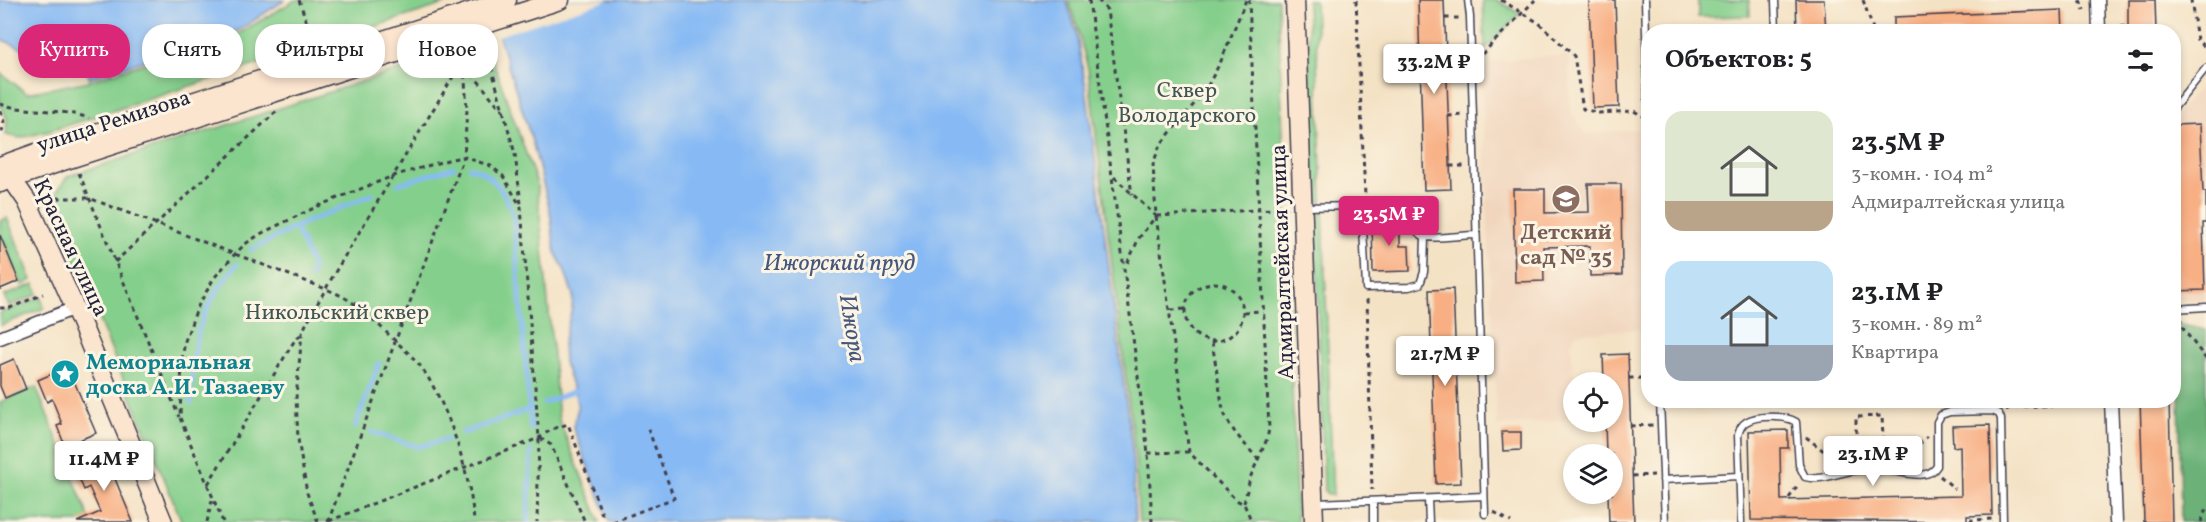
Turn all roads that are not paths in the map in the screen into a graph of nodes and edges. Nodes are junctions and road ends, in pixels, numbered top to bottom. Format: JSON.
{"nodes":[{"id":1,"x":507,"y":0,"type":"edge"},
{"id":2,"x":560,"y":0,"type":"edge"},
{"id":3,"x":1295,"y":0,"type":"edge"},
{"id":4,"x":1468,"y":0,"type":"edge"},
{"id":5,"x":1645,"y":0,"type":"edge"},
{"id":6,"x":1775,"y":0,"type":"edge"},
{"id":7,"x":2098,"y":0,"type":"edge"},
{"id":8,"x":480,"y":24,"type":"edge"},
{"id":9,"x":482,"y":24,"type":"edge"},
{"id":10,"x":1646,"y":24,"type":"edge"},
{"id":11,"x":1776,"y":24,"type":"edge"},
{"id":12,"x":2099,"y":24,"type":"edge"},
{"id":13,"x":397,"y":48,"type":"edge"},
{"id":14,"x":2206,"y":68,"type":"edge"},
{"id":15,"x":2181,"y":99,"type":"edge"},
{"id":16,"x":3,"y":171,"type":"edge"},
{"id":17,"x":1362,"y":206,"type":"junction"},
{"id":18,"x":1296,"y":207,"type":"junction"},
{"id":19,"x":1476,"y":235,"type":"junction"},
{"id":20,"x":1425,"y":237,"type":"junction"},
{"id":21,"x":2206,"y":307,"type":"edge"},
{"id":22,"x":75,"y":308,"type":"junction"},
{"id":23,"x":2181,"y":309,"type":"edge"},
{"id":24,"x":0,"y":338,"type":"edge"},
{"id":25,"x":1660,"y":408,"type":"edge"},
{"id":26,"x":2111,"y":408,"type":"edge"},
{"id":27,"x":1738,"y":476,"type":"junction"},
{"id":28,"x":1664,"y":480,"type":"junction"},
{"id":29,"x":1484,"y":496,"type":"junction"},
{"id":30,"x":1428,"y":499,"type":"junction"},
{"id":31,"x":1373,"y":501,"type":"junction"},
{"id":32,"x":1313,"y":503,"type":"junction"},
{"id":33,"x":1485,"y":514,"type":"dead end"},
{"id":34,"x":2003,"y":520,"type":"edge"},
{"id":35,"x":163,"y":522,"type":"edge"},
{"id":36,"x":1314,"y":522,"type":"edge"},
{"id":37,"x":1373,"y":522,"type":"edge"},
{"id":38,"x":1429,"y":522,"type":"edge"},
{"id":39,"x":1665,"y":522,"type":"edge"},
{"id":40,"x":1741,"y":522,"type":"edge"},
{"id":41,"x":2115,"y":522,"type":"edge"}],
"edges":[{"from":1,"to":8,"type":"main road"},
{"from":2,"to":9,"type":"main road"},
{"from":3,"to":18,"type":"main road","name":"Адмиралтейская улица"},
{"from":4,"to":19,"type":"lane"},
{"from":5,"to":10,"type":"lane"},
{"from":6,"to":11,"type":"lane"},
{"from":7,"to":12,"type":"street"},
{"from":13,"to":16,"type":"main road","name":"улица Ремизова"},
{"from":14,"to":15,"type":"lane"},
{"from":16,"to":22,"type":"main road","name":"Красная улица"},
{"from":17,"to":18,"type":"lane"},
{"from":17,"to":20,"type":"lane"},
{"from":17,"to":20,"type":"lane"},
{"from":18,"to":32,"type":"main road","name":"Адмиралтейская улица"},
{"from":19,"to":20,"type":"lane"},
{"from":19,"to":29,"type":"lane"},
{"from":21,"to":23,"type":"lane"},
{"from":22,"to":24,"type":"street"},
{"from":22,"to":35,"type":"main road","name":"Красная улица"},
{"from":25,"to":28,"type":"lane"},
{"from":26,"to":41,"type":"street"},
{"from":27,"to":28,"type":"lane"},
{"from":27,"to":34,"type":"lane"},
{"from":27,"to":40,"type":"lane"},
{"from":28,"to":39,"type":"lane"},
{"from":29,"to":30,"type":"lane"},
{"from":29,"to":33,"type":"lane"},
{"from":30,"to":31,"type":"lane"},
{"from":30,"to":38,"type":"lane"},
{"from":31,"to":32,"type":"lane"},
{"from":31,"to":37,"type":"lane"},
{"from":32,"to":36,"type":"main road","name":"Адмиралтейская улица"}]}
